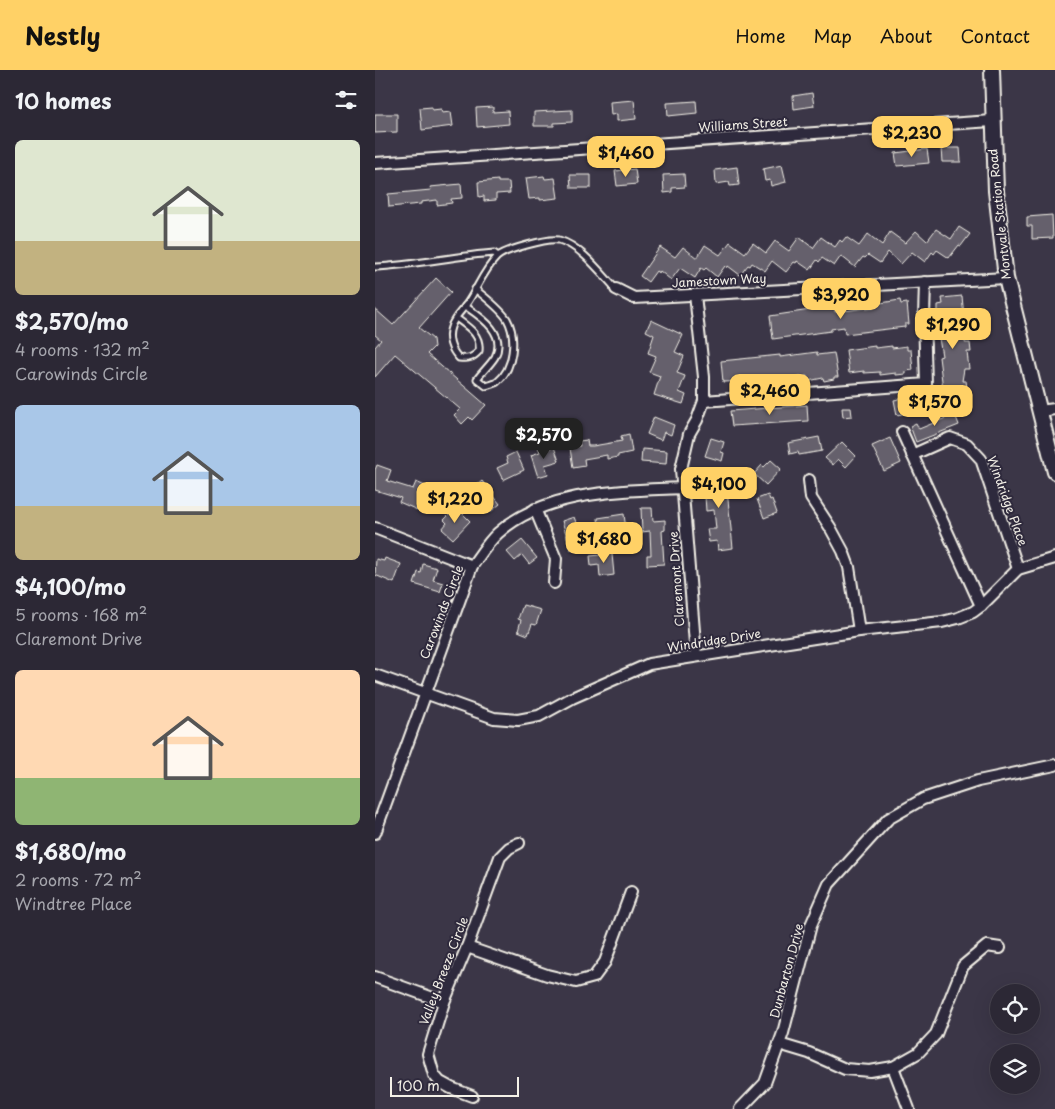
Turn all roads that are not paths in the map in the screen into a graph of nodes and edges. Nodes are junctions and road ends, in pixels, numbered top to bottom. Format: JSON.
{"nodes":[{"id":1,"x":992,"y":70,"type":"edge"},
{"id":2,"x":992,"y":121,"type":"junction"},
{"id":3,"x":375,"y":163,"type":"edge"},
{"id":4,"x":498,"y":256,"type":"junction"},
{"id":5,"x":375,"y":267,"type":"edge"},
{"id":6,"x":1006,"y":278,"type":"junction"},
{"id":7,"x":925,"y":282,"type":"junction"},
{"id":8,"x":475,"y":289,"type":"junction"},
{"id":9,"x":616,"y":289,"type":"joint"},
{"id":10,"x":695,"y":295,"type":"junction"},
{"id":11,"x":465,"y":306,"type":"junction"},
{"id":12,"x":456,"y":318,"type":"junction"},
{"id":13,"x":704,"y":401,"type":"junction"},
{"id":14,"x":1055,"y":409,"type":"edge"},
{"id":15,"x":1039,"y":411,"type":"junction"},
{"id":16,"x":902,"y":432,"type":"dead end"},
{"id":17,"x":912,"y":455,"type":"junction"},
{"id":18,"x":1055,"y":472,"type":"edge"},
{"id":19,"x":809,"y":480,"type":"dead end"},
{"id":20,"x":683,"y":488,"type":"junction"},
{"id":21,"x":535,"y":509,"type":"junction"},
{"id":22,"x":375,"y":528,"type":"edge"},
{"id":23,"x":1055,"y":558,"type":"edge"},
{"id":24,"x":472,"y":566,"type":"junction"},
{"id":25,"x":1018,"y":569,"type":"junction"},
{"id":26,"x":555,"y":583,"type":"dead end"},
{"id":27,"x":981,"y":606,"type":"junction"},
{"id":28,"x":859,"y":632,"type":"junction"},
{"id":29,"x":696,"y":656,"type":"junction"},
{"id":30,"x":375,"y":674,"type":"edge"},
{"id":31,"x":425,"y":692,"type":"junction"},
{"id":32,"x":1055,"y":765,"type":"edge"},
{"id":33,"x":375,"y":832,"type":"edge"},
{"id":34,"x":519,"y":843,"type":"dead end"},
{"id":35,"x":631,"y":892,"type":"dead end"},
{"id":36,"x":467,"y":947,"type":"junction"},
{"id":37,"x":1000,"y":948,"type":"dead end"},
{"id":38,"x":375,"y":977,"type":"edge"},
{"id":39,"x":444,"y":1002,"type":"junction"},
{"id":40,"x":779,"y":1044,"type":"junction"},
{"id":41,"x":893,"y":1067,"type":"junction"},
{"id":42,"x":472,"y":1096,"type":"dead end"},
{"id":43,"x":740,"y":1109,"type":"edge"},
{"id":44,"x":909,"y":1109,"type":"edge"}],
"edges":[{"from":1,"to":2,"type":"street","name":"Montvale Station Road"},
{"from":2,"to":3,"type":"street","name":"Williams Street"},
{"from":2,"to":6,"type":"street","name":"Montvale Station Road"},
{"from":4,"to":5,"type":"lane"},
{"from":4,"to":8,"type":"lane"},
{"from":4,"to":9,"type":"lane"},
{"from":6,"to":7,"type":"street","name":"Jamestown Way"},
{"from":6,"to":15,"type":"street","name":"Montvale Station Road"},
{"from":7,"to":10,"type":"street","name":"Jamestown Way"},
{"from":7,"to":13,"type":"street"},
{"from":8,"to":11,"type":"lane"},
{"from":8,"to":11,"type":"lane"},
{"from":9,"to":10,"type":"street","name":"Jamestown Way"},
{"from":10,"to":13,"type":"street","name":"Claremont Drive"},
{"from":11,"to":12,"type":"lane"},
{"from":12,"to":12,"type":"lane"},
{"from":13,"to":20,"type":"street","name":"Claremont Drive"},
{"from":14,"to":15,"type":"street"},
{"from":15,"to":18,"type":"street","name":"Montvale Station Road"},
{"from":16,"to":17,"type":"street"},
{"from":17,"to":25,"type":"street","name":"Windridge Place"},
{"from":17,"to":27,"type":"street"},
{"from":19,"to":28,"type":"street"},
{"from":20,"to":21,"type":"street","name":"Carowinds Circle"},
{"from":20,"to":29,"type":"street","name":"Claremont Drive"},
{"from":21,"to":24,"type":"street","name":"Carowinds Circle"},
{"from":21,"to":26,"type":"street"},
{"from":22,"to":24,"type":"street"},
{"from":23,"to":25,"type":"street","name":"Windridge Drive"},
{"from":24,"to":31,"type":"street","name":"Carowinds Circle"},
{"from":25,"to":27,"type":"street","name":"Windridge Drive"},
{"from":27,"to":28,"type":"street","name":"Windridge Drive"},
{"from":28,"to":29,"type":"street","name":"Windridge Drive"},
{"from":29,"to":31,"type":"street","name":"Windridge Drive"},
{"from":30,"to":31,"type":"street","name":"Windridge Drive"},
{"from":31,"to":33,"type":"street","name":"Carowinds Circle"},
{"from":32,"to":40,"type":"street","name":"Dunbarton Drive"},
{"from":34,"to":36,"type":"street","name":"Valley Breeze Circle"},
{"from":35,"to":36,"type":"street"},
{"from":36,"to":39,"type":"street","name":"Valley Breeze Circle"},
{"from":37,"to":41,"type":"street"},
{"from":38,"to":39,"type":"street"},
{"from":39,"to":42,"type":"street","name":"Valley Breeze Circle"},
{"from":40,"to":41,"type":"street"},
{"from":40,"to":43,"type":"street","name":"Dunbarton Drive"},
{"from":41,"to":44,"type":"street"}]}
